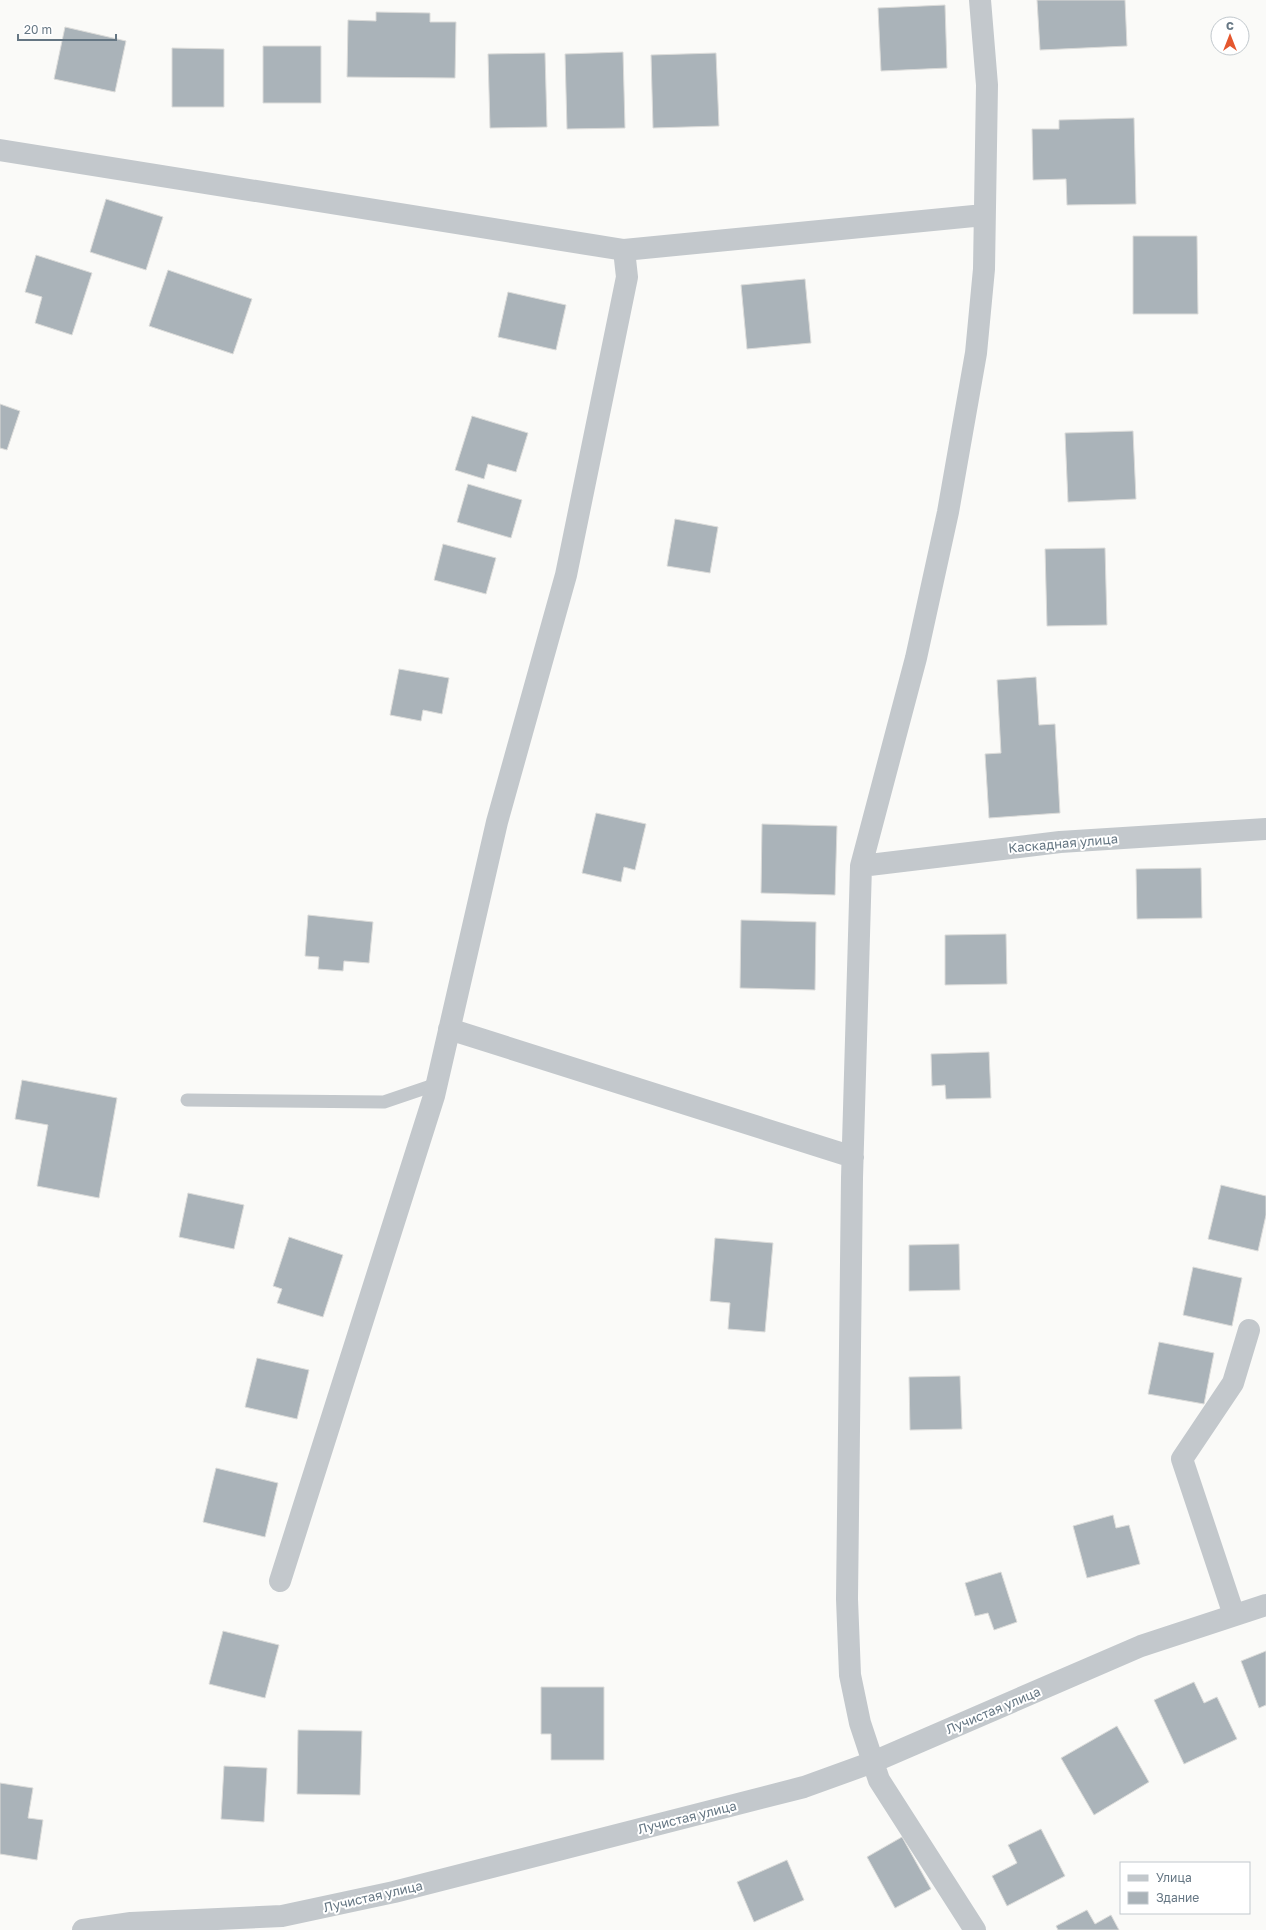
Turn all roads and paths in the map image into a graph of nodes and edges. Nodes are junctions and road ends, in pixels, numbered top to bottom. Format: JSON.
{"nodes":[{"id":1,"x":980,"y":0,"type":"edge"},
{"id":2,"x":0,"y":150,"type":"edge"},
{"id":3,"x":984,"y":215,"type":"junction"},
{"id":4,"x":624,"y":250,"type":"junction"},
{"id":5,"x":1266,"y":829,"type":"edge"},
{"id":6,"x":861,"y":866,"type":"junction"},
{"id":7,"x":449,"y":1029,"type":"junction"},
{"id":8,"x":437,"y":1084,"type":"junction"},
{"id":9,"x":187,"y":1100,"type":"dead end"},
{"id":10,"x":853,"y":1157,"type":"junction"},
{"id":11,"x":1249,"y":1330,"type":"dead end"},
{"id":12,"x":280,"y":1581,"type":"dead end"},
{"id":13,"x":1266,"y":1604,"type":"edge"},
{"id":14,"x":1234,"y":1615,"type":"junction"},
{"id":15,"x":873,"y":1762,"type":"junction"},
{"id":16,"x":283,"y":1923,"type":"edge"},
{"id":17,"x":83,"y":1930,"type":"edge"},
{"id":18,"x":975,"y":1930,"type":"edge"}],
"edges":[{"from":1,"to":3,"type":"street"},
{"from":2,"to":4,"type":"street"},
{"from":3,"to":4,"type":"street"},
{"from":3,"to":6,"type":"street"},
{"from":4,"to":7,"type":"street"},
{"from":5,"to":6,"type":"street","name":"Каскадная улица"},
{"from":6,"to":10,"type":"street"},
{"from":7,"to":8,"type":"street"},
{"from":7,"to":10,"type":"street"},
{"from":8,"to":9,"type":"lane"},
{"from":8,"to":12,"type":"street"},
{"from":10,"to":15,"type":"street"},
{"from":11,"to":14,"type":"street"},
{"from":13,"to":14,"type":"street","name":"Лучистая улица"},
{"from":14,"to":15,"type":"street","name":"Лучистая улица"},
{"from":15,"to":16,"type":"street","name":"Лучистая улица"},
{"from":15,"to":18,"type":"street"},
{"from":16,"to":17,"type":"street","name":"Лучистая улица"}]}
